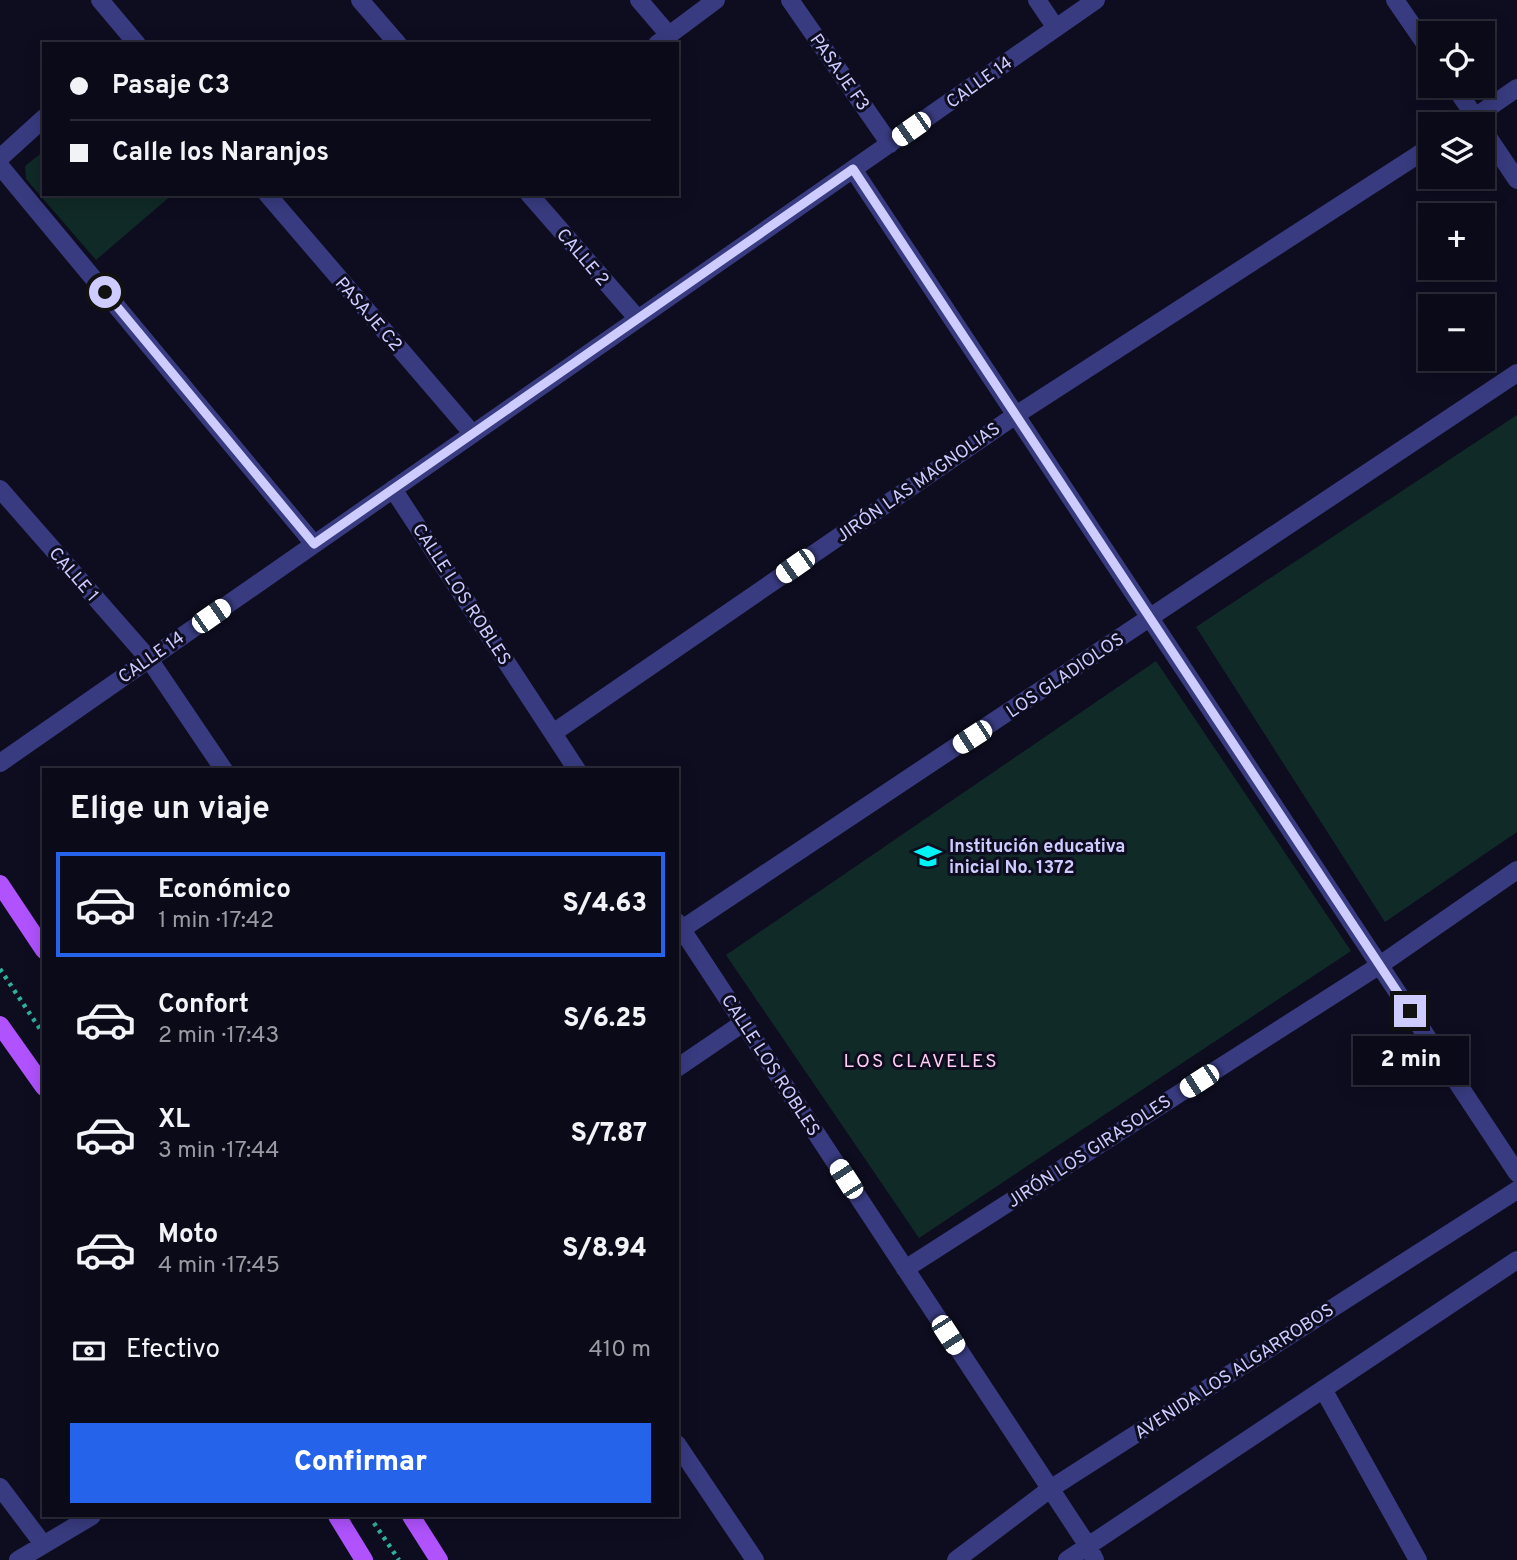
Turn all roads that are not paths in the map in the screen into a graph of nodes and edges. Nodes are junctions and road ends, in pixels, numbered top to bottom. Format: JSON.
{"nodes":[{"id":1,"x":100,"y":0,"type":"edge"},
{"id":2,"x":360,"y":0,"type":"edge"},
{"id":3,"x":639,"y":0,"type":"edge"},
{"id":4,"x":716,"y":0,"type":"edge"},
{"id":5,"x":790,"y":0,"type":"edge"},
{"id":6,"x":1037,"y":0,"type":"edge"},
{"id":7,"x":1096,"y":0,"type":"edge"},
{"id":8,"x":1395,"y":0,"type":"edge"},
{"id":9,"x":1056,"y":28,"type":"junction"},
{"id":10,"x":1418,"y":34,"type":"edge"},
{"id":11,"x":663,"y":39,"type":"edge"},
{"id":12,"x":132,"y":42,"type":"edge"},
{"id":13,"x":396,"y":42,"type":"edge"},
{"id":14,"x":1517,"y":88,"type":"edge"},
{"id":15,"x":1489,"y":112,"type":"edge"},
{"id":16,"x":42,"y":120,"type":"edge"},
{"id":17,"x":890,"y":144,"type":"junction"},
{"id":18,"x":1495,"y":149,"type":"edge"},
{"id":19,"x":1418,"y":155,"type":"edge"},
{"id":20,"x":0,"y":158,"type":"edge"},
{"id":21,"x":0,"y":166,"type":"edge"},
{"id":22,"x":853,"y":169,"type":"junction"},
{"id":23,"x":1517,"y":180,"type":"edge"},
{"id":24,"x":269,"y":196,"type":"edge"},
{"id":25,"x":531,"y":196,"type":"edge"},
{"id":26,"x":638,"y":319,"type":"junction"},
{"id":27,"x":1517,"y":373,"type":"edge"},
{"id":28,"x":1016,"y":415,"type":"junction"},
{"id":29,"x":472,"y":433,"type":"junction"},
{"id":30,"x":0,"y":489,"type":"edge"},
{"id":31,"x":393,"y":489,"type":"junction"},
{"id":32,"x":314,"y":544,"type":"junction"},
{"id":33,"x":1150,"y":618,"type":"junction"},
{"id":34,"x":149,"y":659,"type":"junction"},
{"id":35,"x":553,"y":733,"type":"junction"},
{"id":36,"x":0,"y":763,"type":"edge"},
{"id":37,"x":223,"y":768,"type":"edge"},
{"id":38,"x":576,"y":768,"type":"edge"},
{"id":39,"x":1517,"y":870,"type":"edge"},
{"id":40,"x":0,"y":884,"type":"edge"},
{"id":41,"x":680,"y":926,"type":"edge"},
{"id":42,"x":42,"y":947,"type":"edge"},
{"id":43,"x":1380,"y":965,"type":"junction"},
{"id":44,"x":743,"y":1023,"type":"junction"},
{"id":45,"x":0,"y":1025,"type":"edge"},
{"id":46,"x":679,"y":1067,"type":"edge"},
{"id":47,"x":42,"y":1084,"type":"edge"},
{"id":48,"x":1517,"y":1173,"type":"edge"},
{"id":49,"x":1517,"y":1190,"type":"edge"},
{"id":50,"x":1517,"y":1260,"type":"edge"},
{"id":51,"x":905,"y":1269,"type":"junction"},
{"id":52,"x":1323,"y":1389,"type":"junction"},
{"id":53,"x":679,"y":1447,"type":"edge"},
{"id":54,"x":0,"y":1487,"type":"edge"},
{"id":55,"x":1050,"y":1489,"type":"junction"},
{"id":56,"x":90,"y":1517,"type":"edge"},
{"id":57,"x":338,"y":1517,"type":"edge"},
{"id":58,"x":412,"y":1517,"type":"edge"},
{"id":59,"x":43,"y":1544,"type":"junction"},
{"id":60,"x":1091,"y":1553,"type":"edge"},
{"id":61,"x":19,"y":1560,"type":"edge"},
{"id":62,"x":365,"y":1560,"type":"edge"},
{"id":63,"x":439,"y":1560,"type":"edge"},
{"id":64,"x":755,"y":1560,"type":"edge"},
{"id":65,"x":957,"y":1560,"type":"edge"},
{"id":66,"x":1067,"y":1560,"type":"edge"},
{"id":67,"x":1418,"y":1560,"type":"edge"}],
"edges":[{"from":1,"to":12,"type":"street"},
{"from":2,"to":13,"type":"street"},
{"from":3,"to":11,"type":"street"},
{"from":4,"to":11,"type":"street"},
{"from":5,"to":17,"type":"street","name":"PASAJE F3"},
{"from":6,"to":9,"type":"street"},
{"from":7,"to":9,"type":"street","name":"CALLE 14"},
{"from":8,"to":10,"type":"street"},
{"from":9,"to":17,"type":"street","name":"CALLE 14"},
{"from":14,"to":15,"type":"street"},
{"from":16,"to":20,"type":"street"},
{"from":17,"to":22,"type":"street","name":"CALLE 14"},
{"from":18,"to":23,"type":"street"},
{"from":19,"to":28,"type":"street","name":"JIRÓN LAS MAGNOLIAS"},
{"from":21,"to":32,"type":"street"},
{"from":22,"to":26,"type":"street","name":"CALLE 14"},
{"from":22,"to":28,"type":"street"},
{"from":24,"to":29,"type":"street","name":"PASAJE C2"},
{"from":25,"to":26,"type":"street","name":"CALLE 2"},
{"from":26,"to":29,"type":"street","name":"CALLE 14"},
{"from":27,"to":33,"type":"street","name":"LOS GLADIOLOS"},
{"from":28,"to":33,"type":"street"},
{"from":28,"to":35,"type":"street","name":"JIRÓN LAS MAGNOLIAS"},
{"from":29,"to":31,"type":"street","name":"CALLE 14"},
{"from":30,"to":34,"type":"street","name":"CALLE 1"},
{"from":31,"to":32,"type":"street","name":"CALLE 14"},
{"from":31,"to":35,"type":"street","name":"CALLE LOS ROBLES"},
{"from":32,"to":34,"type":"street","name":"CALLE 14"},
{"from":33,"to":41,"type":"street","name":"LOS GLADIOLOS"},
{"from":33,"to":43,"type":"street"},
{"from":34,"to":36,"type":"street","name":"CALLE 14"},
{"from":34,"to":37,"type":"street","name":"CALLE 1"},
{"from":35,"to":38,"type":"street","name":"CALLE LOS ROBLES"},
{"from":39,"to":43,"type":"street","name":"JIRÓN LOS GIRASOLES"},
{"from":40,"to":42,"type":"main road"},
{"from":41,"to":44,"type":"street","name":"CALLE LOS ROBLES"},
{"from":43,"to":48,"type":"street"},
{"from":43,"to":51,"type":"street","name":"JIRÓN LOS GIRASOLES"},
{"from":44,"to":46,"type":"street"},
{"from":44,"to":51,"type":"street","name":"CALLE LOS ROBLES"},
{"from":45,"to":47,"type":"main road"},
{"from":49,"to":55,"type":"street","name":"AVENIDA LOS ALGARROBOS"},
{"from":50,"to":52,"type":"street"},
{"from":51,"to":55,"type":"street","name":"CALLE LOS ROBLES"},
{"from":52,"to":60,"type":"street"},
{"from":52,"to":67,"type":"street"},
{"from":53,"to":64,"type":"street"},
{"from":54,"to":59,"type":"street"},
{"from":55,"to":60,"type":"street","name":"CALLE LOS ROBLES"},
{"from":55,"to":65,"type":"street","name":"AVENIDA LOS ALGARROBOS"},
{"from":56,"to":59,"type":"street"},
{"from":57,"to":62,"type":"main road"},
{"from":58,"to":63,"type":"main road"},
{"from":59,"to":61,"type":"street"},
{"from":60,"to":66,"type":"street"}]}
